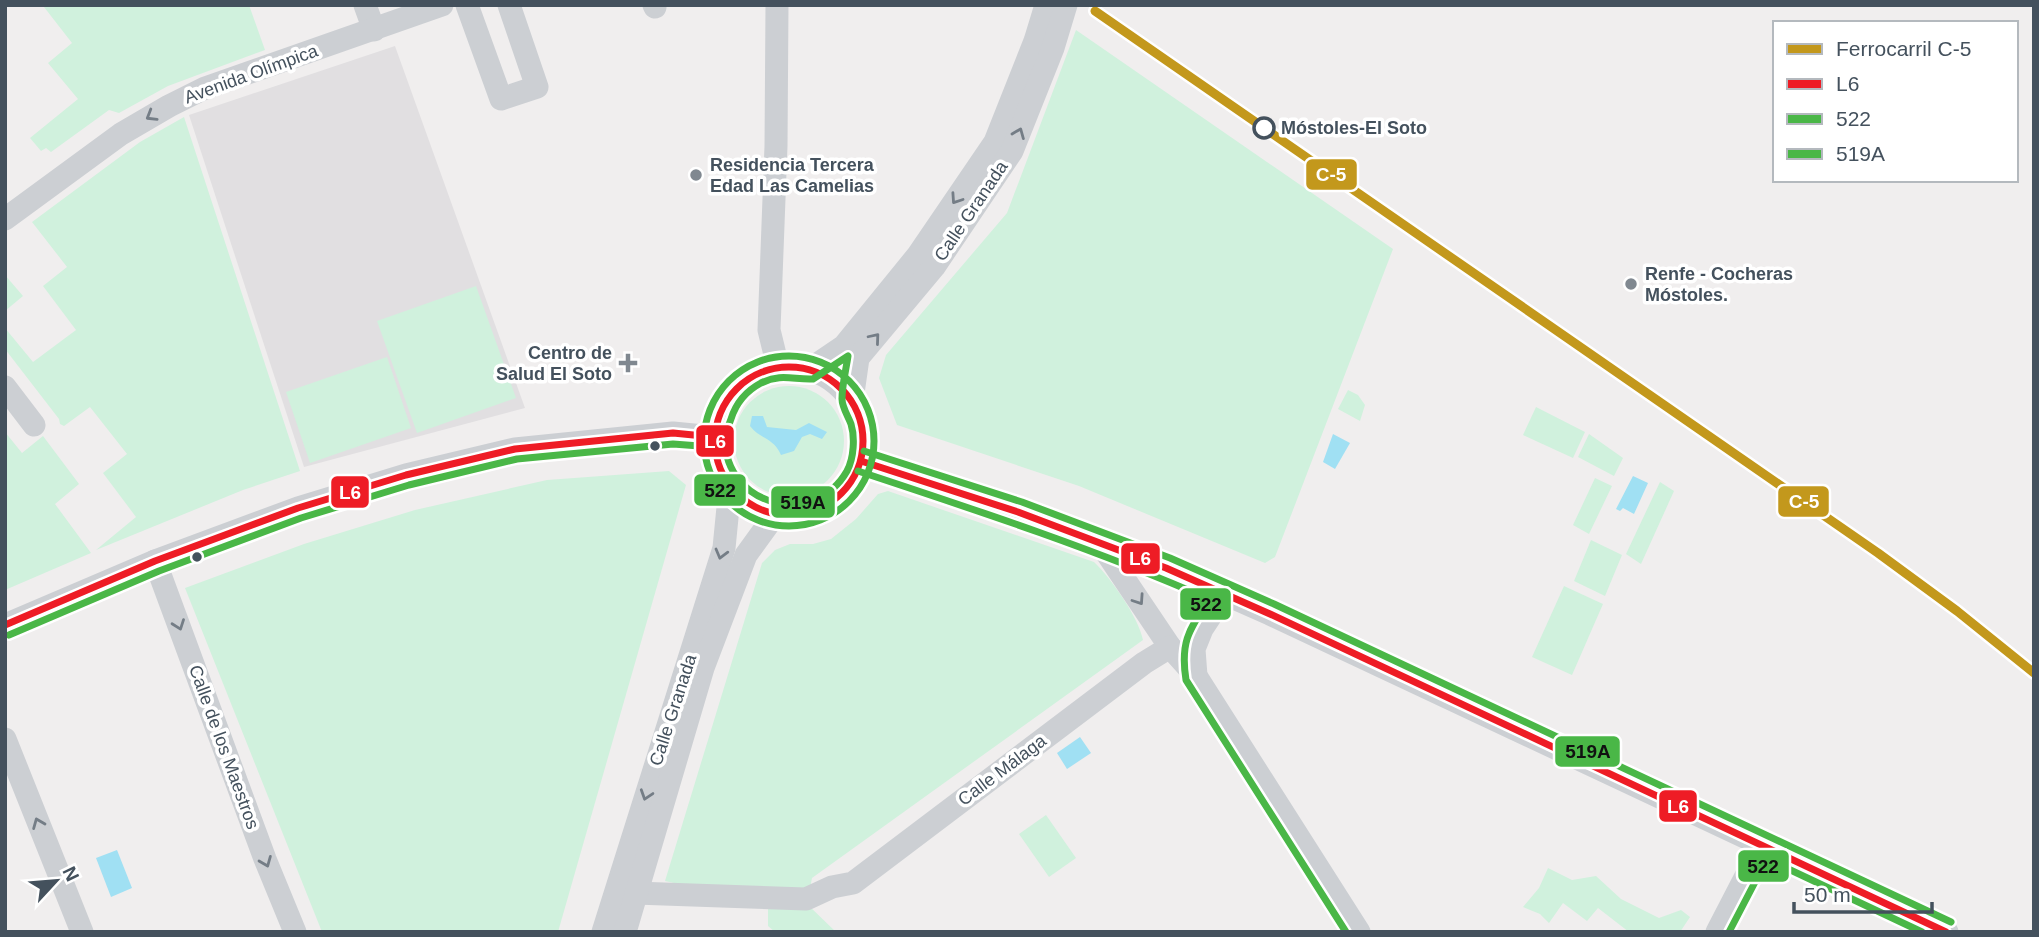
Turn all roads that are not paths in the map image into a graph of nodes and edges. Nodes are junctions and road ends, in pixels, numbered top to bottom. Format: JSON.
{"nodes":[{"id":1,"x":365,"y":5,"type":"edge"},
{"id":2,"x":442,"y":5,"type":"edge"},
{"id":3,"x":467,"y":5,"type":"edge"},
{"id":4,"x":509,"y":5,"type":"edge"},
{"id":5,"x":778,"y":5,"type":"edge"},
{"id":6,"x":1046,"y":5,"type":"edge"},
{"id":7,"x":1066,"y":5,"type":"edge"},
{"id":8,"x":374,"y":30,"type":"junction"},
{"id":9,"x":5,"y":219,"type":"edge"},
{"id":10,"x":778,"y":367,"type":"junction"},
{"id":11,"x":810,"y":369,"type":"junction"},
{"id":12,"x":5,"y":387,"type":"edge"},
{"id":13,"x":852,"y":400,"type":"junction"},
{"id":14,"x":34,"y":425,"type":"dead end"},
{"id":15,"x":714,"y":437,"type":"junction"},
{"id":16,"x":861,"y":460,"type":"junction"},
{"id":17,"x":730,"y":487,"type":"junction"},
{"id":18,"x":775,"y":514,"type":"junction"},
{"id":19,"x":1100,"y":543,"type":"junction"},
{"id":20,"x":155,"y":561,"type":"junction"},
{"id":21,"x":1225,"y":594,"type":"junction"},
{"id":22,"x":5,"y":625,"type":"edge"},
{"id":23,"x":1170,"y":647,"type":"junction"},
{"id":24,"x":1196,"y":676,"type":"junction"},
{"id":25,"x":5,"y":739,"type":"edge"},
{"id":26,"x":1762,"y":845,"type":"junction"},
{"id":27,"x":635,"y":893,"type":"junction"},
{"id":28,"x":82,"y":932,"type":"edge"},
{"id":29,"x":295,"y":932,"type":"edge"},
{"id":30,"x":603,"y":932,"type":"edge"},
{"id":31,"x":625,"y":932,"type":"edge"},
{"id":32,"x":1359,"y":932,"type":"edge"},
{"id":33,"x":1717,"y":932,"type":"edge"},
{"id":34,"x":1947,"y":932,"type":"edge"}],
"edges":[{"from":1,"to":8,"type":"street"},
{"from":2,"to":8,"type":"street","name":"Avenida Olímpica"},
{"from":3,"to":4,"type":"street"},
{"from":5,"to":10,"type":"street"},
{"from":6,"to":11,"type":"street","name":"Calle Granada","one_way":true},
{"from":13,"to":7,"type":"street","name":"Calle Granada","one_way":true},
{"from":8,"to":9,"type":"street","name":"Avenida Olímpica","one_way":true},
{"from":10,"to":11,"type":"street"},
{"from":10,"to":15,"type":"street"},
{"from":11,"to":13,"type":"street"},
{"from":12,"to":14,"type":"street"},
{"from":13,"to":16,"type":"street"},
{"from":15,"to":17,"type":"street"},
{"from":15,"to":20,"type":"street"},
{"from":16,"to":18,"type":"street"},
{"from":16,"to":19,"type":"street"},
{"from":17,"to":18,"type":"street"},
{"from":17,"to":30,"type":"street","name":"Calle Granada","one_way":true},
{"from":18,"to":27,"type":"street","name":"Calle Granada"},
{"from":19,"to":21,"type":"street"},
{"from":19,"to":23,"type":"street","one_way":true},
{"from":20,"to":22,"type":"street"},
{"from":20,"to":29,"type":"street","name":"Calle de los Maestros","one_way":true},
{"from":21,"to":24,"type":"street"},
{"from":21,"to":26,"type":"street"},
{"from":23,"to":24,"type":"street"},
{"from":23,"to":27,"type":"street","name":"Calle Málaga"},
{"from":24,"to":32,"type":"street"},
{"from":28,"to":25,"type":"street","one_way":true},
{"from":26,"to":33,"type":"street"},
{"from":26,"to":34,"type":"street"},
{"from":27,"to":31,"type":"street","name":"Calle Granada"}]}
